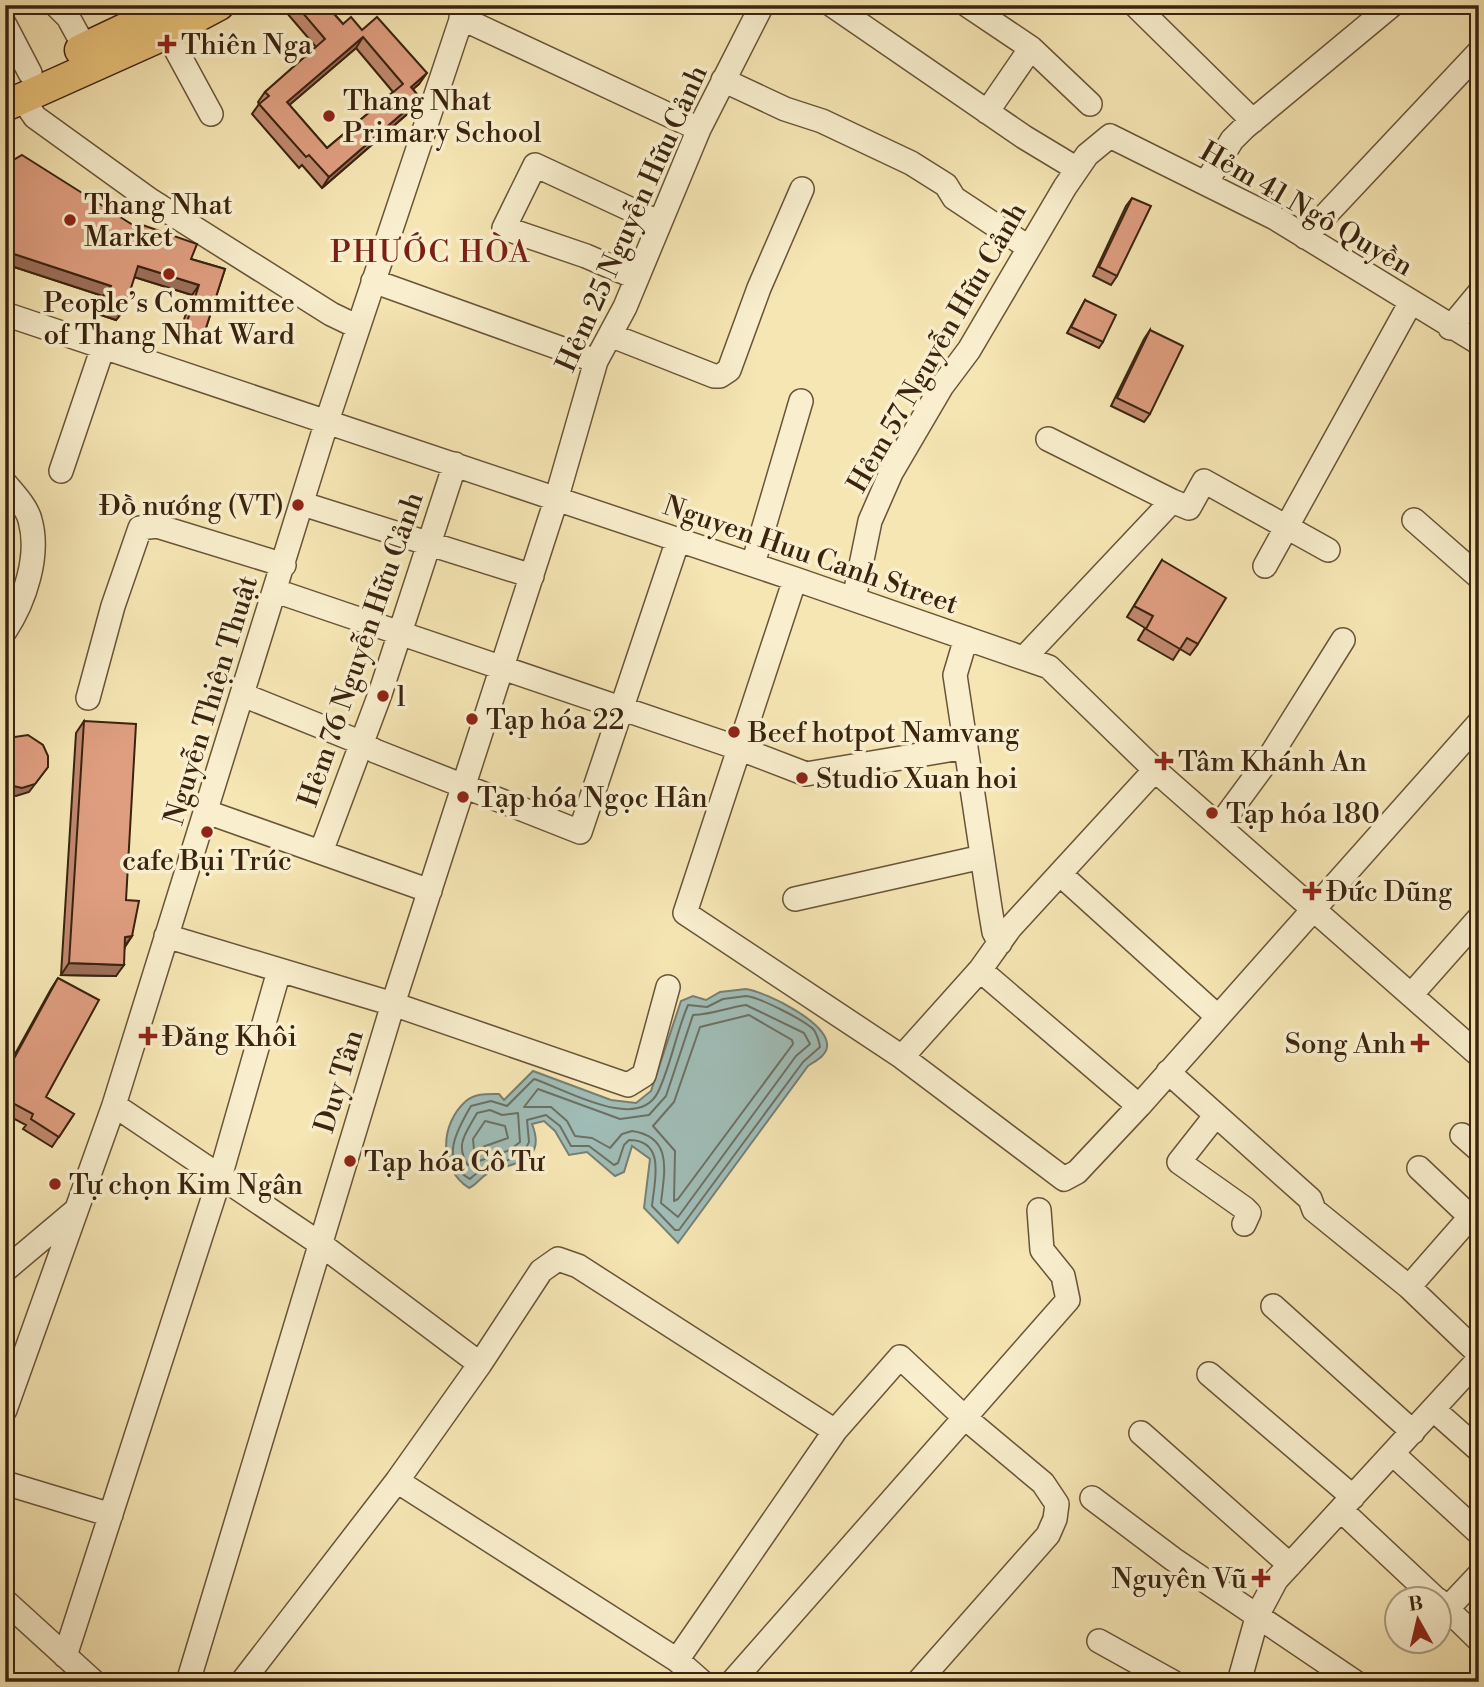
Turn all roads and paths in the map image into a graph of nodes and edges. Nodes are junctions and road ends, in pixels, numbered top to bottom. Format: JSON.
{"nodes":[{"id":1,"x":56,"y":5,"type":"edge"},
{"id":2,"x":219,"y":5,"type":"edge"},
{"id":3,"x":762,"y":5,"type":"edge"},
{"id":4,"x":832,"y":5,"type":"edge"},
{"id":5,"x":967,"y":5,"type":"edge"},
{"id":6,"x":1135,"y":5,"type":"edge"},
{"id":7,"x":1392,"y":5,"type":"edge"},
{"id":8,"x":463,"y":11,"type":"edge"},
{"id":9,"x":171,"y":19,"type":"edge"},
{"id":10,"x":5,"y":25,"type":"edge"},
{"id":11,"x":85,"y":48,"type":"junction"},
{"id":12,"x":1031,"y":48,"type":"junction"},
{"id":13,"x":1479,"y":52,"type":"edge"},
{"id":14,"x":723,"y":80,"type":"junction"},
{"id":15,"x":15,"y":91,"type":"edge"},
{"id":16,"x":1090,"y":104,"type":"dead end"},
{"id":17,"x":988,"y":111,"type":"junction"},
{"id":18,"x":211,"y":114,"type":"dead end"},
{"id":19,"x":1253,"y":121,"type":"junction"},
{"id":20,"x":699,"y":129,"type":"junction"},
{"id":21,"x":1102,"y":140,"type":"joint"},
{"id":22,"x":1077,"y":169,"type":"junction"},
{"id":23,"x":1206,"y":183,"type":"junction"},
{"id":24,"x":802,"y":189,"type":"dead end"},
{"id":25,"x":660,"y":223,"type":"junction"},
{"id":26,"x":1305,"y":237,"type":"junction"},
{"id":27,"x":1028,"y":247,"type":"junction"},
{"id":28,"x":637,"y":278,"type":"junction"},
{"id":29,"x":373,"y":281,"type":"junction"},
{"id":30,"x":1479,"y":293,"type":"edge"},
{"id":31,"x":1411,"y":302,"type":"junction"},
{"id":32,"x":5,"y":314,"type":"edge"},
{"id":33,"x":358,"y":327,"type":"junction"},
{"id":34,"x":1450,"y":328,"type":"junction"},
{"id":35,"x":610,"y":335,"type":"junction"},
{"id":36,"x":1479,"y":343,"type":"edge"},
{"id":37,"x":103,"y":347,"type":"junction"},
{"id":38,"x":596,"y":361,"type":"junction"},
{"id":39,"x":801,"y":401,"type":"dead end"},
{"id":40,"x":327,"y":421,"type":"junction"},
{"id":41,"x":1048,"y":439,"type":"dead end"},
{"id":42,"x":455,"y":464,"type":"junction"},
{"id":43,"x":61,"y":471,"type":"dead end"},
{"id":44,"x":5,"y":483,"type":"edge"},
{"id":45,"x":556,"y":500,"type":"junction"},
{"id":46,"x":1172,"y":501,"type":"junction"},
{"id":47,"x":303,"y":504,"type":"junction"},
{"id":48,"x":1414,"y":520,"type":"dead end"},
{"id":49,"x":1286,"y":526,"type":"junction"},
{"id":50,"x":678,"y":540,"type":"junction"},
{"id":51,"x":429,"y":544,"type":"junction"},
{"id":52,"x":1328,"y":550,"type":"dead end"},
{"id":53,"x":752,"y":564,"type":"junction"},
{"id":54,"x":284,"y":565,"type":"junction"},
{"id":55,"x":1265,"y":566,"type":"dead end"},
{"id":56,"x":532,"y":576,"type":"junction"},
{"id":57,"x":1479,"y":577,"type":"edge"},
{"id":58,"x":796,"y":579,"type":"junction"},
{"id":59,"x":276,"y":591,"type":"junction"},
{"id":60,"x":854,"y":599,"type":"junction"},
{"id":61,"x":5,"y":631,"type":"edge"},
{"id":62,"x":400,"y":634,"type":"junction"},
{"id":63,"x":966,"y":638,"type":"junction"},
{"id":64,"x":1343,"y":640,"type":"dead end"},
{"id":65,"x":1025,"y":657,"type":"junction"},
{"id":66,"x":502,"y":667,"type":"junction"},
{"id":67,"x":243,"y":695,"type":"junction"},
{"id":68,"x":88,"y":698,"type":"dead end"},
{"id":69,"x":622,"y":708,"type":"junction"},
{"id":70,"x":1477,"y":727,"type":"edge"},
{"id":71,"x":362,"y":743,"type":"junction"},
{"id":72,"x":966,"y":747,"type":"junction"},
{"id":73,"x":738,"y":748,"type":"junction"},
{"id":74,"x":1155,"y":770,"type":"junction"},
{"id":75,"x":464,"y":784,"type":"junction"},
{"id":76,"x":207,"y":812,"type":"junction"},
{"id":77,"x":1219,"y":826,"type":"junction"},
{"id":78,"x":321,"y":852,"type":"junction"},
{"id":79,"x":982,"y":857,"type":"junction"},
{"id":80,"x":1060,"y":874,"type":"junction"},
{"id":81,"x":429,"y":891,"type":"junction"},
{"id":82,"x":795,"y":899,"type":"dead end"},
{"id":83,"x":1312,"y":909,"type":"junction"},
{"id":84,"x":1479,"y":918,"type":"edge"},
{"id":85,"x":166,"y":936,"type":"junction"},
{"id":86,"x":1000,"y":943,"type":"junction"},
{"id":87,"x":980,"y":970,"type":"junction"},
{"id":88,"x":279,"y":971,"type":"junction"},
{"id":89,"x":668,"y":987,"type":"dead end"},
{"id":90,"x":1410,"y":996,"type":"junction"},
{"id":91,"x":393,"y":1004,"type":"junction"},
{"id":92,"x":1217,"y":1016,"type":"junction"},
{"id":93,"x":1479,"y":1055,"type":"edge"},
{"id":94,"x":902,"y":1057,"type":"junction"},
{"id":95,"x":1168,"y":1072,"type":"junction"},
{"id":96,"x":114,"y":1105,"type":"junction"},
{"id":97,"x":1139,"y":1105,"type":"junction"},
{"id":98,"x":1216,"y":1115,"type":"junction"},
{"id":99,"x":1419,"y":1168,"type":"dead end"},
{"id":100,"x":220,"y":1177,"type":"junction"},
{"id":101,"x":1039,"y":1210,"type":"dead end"},
{"id":102,"x":75,"y":1211,"type":"junction"},
{"id":103,"x":1476,"y":1216,"type":"edge"},
{"id":104,"x":1244,"y":1224,"type":"dead end"},
{"id":105,"x":319,"y":1244,"type":"junction"},
{"id":106,"x":5,"y":1270,"type":"edge"},
{"id":107,"x":1409,"y":1287,"type":"junction"},
{"id":108,"x":1273,"y":1306,"type":"dead end"},
{"id":109,"x":1479,"y":1357,"type":"edge"},
{"id":110,"x":480,"y":1364,"type":"junction"},
{"id":111,"x":1209,"y":1374,"type":"dead end"},
{"id":112,"x":5,"y":1410,"type":"edge"},
{"id":113,"x":1434,"y":1410,"type":"junction"},
{"id":114,"x":964,"y":1417,"type":"junction"},
{"id":115,"x":835,"y":1431,"type":"junction"},
{"id":116,"x":1413,"y":1432,"type":"junction"},
{"id":117,"x":1142,"y":1433,"type":"dead end"},
{"id":118,"x":1479,"y":1450,"type":"edge"},
{"id":119,"x":1393,"y":1454,"type":"junction"},
{"id":120,"x":397,"y":1481,"type":"junction"},
{"id":121,"x":5,"y":1483,"type":"edge"},
{"id":122,"x":1092,"y":1498,"type":"dead end"},
{"id":123,"x":1347,"y":1504,"type":"junction"},
{"id":124,"x":111,"y":1515,"type":"junction"},
{"id":125,"x":1479,"y":1533,"type":"edge"},
{"id":126,"x":1290,"y":1565,"type":"junction"},
{"id":127,"x":1479,"y":1575,"type":"edge"},
{"id":128,"x":1425,"y":1586,"type":"edge"},
{"id":129,"x":1452,"y":1595,"type":"edge"},
{"id":130,"x":5,"y":1601,"type":"edge"},
{"id":131,"x":1258,"y":1614,"type":"junction"},
{"id":132,"x":1452,"y":1614,"type":"edge"},
{"id":133,"x":1479,"y":1640,"type":"edge"},
{"id":134,"x":1100,"y":1641,"type":"dead end"},
{"id":135,"x":65,"y":1656,"type":"junction"},
{"id":136,"x":677,"y":1660,"type":"junction"},
{"id":137,"x":94,"y":1682,"type":"edge"},
{"id":138,"x":188,"y":1682,"type":"edge"},
{"id":139,"x":242,"y":1682,"type":"edge"},
{"id":140,"x":702,"y":1682,"type":"edge"},
{"id":141,"x":732,"y":1682,"type":"edge"},
{"id":142,"x":918,"y":1682,"type":"edge"},
{"id":143,"x":1173,"y":1682,"type":"edge"},
{"id":144,"x":1239,"y":1682,"type":"edge"},
{"id":145,"x":1355,"y":1682,"type":"edge"}],
"edges":[{"from":1,"to":11,"type":"street"},
{"from":2,"to":9,"type":"main road"},
{"from":3,"to":14,"type":"street","name":"Hẻm 25 Nguyễn Hữu Cảnh"},
{"from":4,"to":17,"type":"street"},
{"from":5,"to":12,"type":"street"},
{"from":6,"to":19,"type":"street"},
{"from":7,"to":19,"type":"street"},
{"from":8,"to":20,"type":"street"},
{"from":8,"to":29,"type":"street","name":"Nguyễn Thiện Thuật"},
{"from":9,"to":11,"type":"main road"},
{"from":9,"to":15,"type":"main road"},
{"from":9,"to":18,"type":"street"},
{"from":10,"to":15,"type":"street"},
{"from":11,"to":15,"type":"main road"},
{"from":12,"to":16,"type":"street"},
{"from":12,"to":17,"type":"street"},
{"from":13,"to":26,"type":"street"},
{"from":14,"to":20,"type":"street","name":"Hẻm 25 Nguyễn Hữu Cảnh"},
{"from":14,"to":27,"type":"street"},
{"from":15,"to":33,"type":"street"},
{"from":17,"to":22,"type":"street"},
{"from":19,"to":23,"type":"street"},
{"from":20,"to":25,"type":"street","name":"Hẻm 25 Nguyễn Hữu Cảnh"},
{"from":21,"to":22,"type":"street","name":"Hẻm 57 Nguyễn Hữu Cảnh"},
{"from":21,"to":23,"type":"street","name":"Hẻm 41 Ngô Quyền"},
{"from":22,"to":27,"type":"street","name":"Hẻm 57 Nguyễn Hữu Cảnh"},
{"from":23,"to":26,"type":"street","name":"Hẻm 41 Ngô Quyền"},
{"from":24,"to":35,"type":"street"},
{"from":25,"to":28,"type":"street","name":"Hẻm 25 Nguyễn Hữu Cảnh"},
{"from":25,"to":28,"type":"street"},
{"from":26,"to":31,"type":"street","name":"Hẻm 41 Ngô Quyền"},
{"from":27,"to":60,"type":"street","name":"Hẻm 57 Nguyễn Hữu Cảnh"},
{"from":28,"to":35,"type":"street","name":"Hẻm 25 Nguyễn Hữu Cảnh"},
{"from":29,"to":33,"type":"street","name":"Nguyễn Thiện Thuật"},
{"from":29,"to":38,"type":"street"},
{"from":30,"to":34,"type":"street"},
{"from":31,"to":34,"type":"street","name":"Hẻm 41 Ngô Quyền"},
{"from":31,"to":49,"type":"street"},
{"from":32,"to":37,"type":"street","name":"Nguyen Huu Canh Street"},
{"from":33,"to":40,"type":"street","name":"Nguyễn Thiện Thuật"},
{"from":34,"to":36,"type":"street","name":"Hẻm 41 Ngô Quyền"},
{"from":35,"to":38,"type":"street","name":"Hẻm 25 Nguyễn Hữu Cảnh"},
{"from":37,"to":40,"type":"street","name":"Nguyen Huu Canh Street"},
{"from":37,"to":43,"type":"street"},
{"from":38,"to":45,"type":"street","name":"Hẻm 25 Nguyễn Hữu Cảnh"},
{"from":39,"to":53,"type":"street"},
{"from":40,"to":42,"type":"street","name":"Nguyen Huu Canh Street"},
{"from":40,"to":47,"type":"street","name":"Nguyễn Thiện Thuật"},
{"from":41,"to":46,"type":"street"},
{"from":42,"to":45,"type":"street","name":"Nguyen Huu Canh Street"},
{"from":42,"to":51,"type":"street","name":"Hẻm 76 Nguyễn Hữu Cảnh"},
{"from":44,"to":61,"type":"street"},
{"from":45,"to":50,"type":"street","name":"Nguyen Huu Canh Street"},
{"from":45,"to":56,"type":"street","name":"Duy Tân"},
{"from":46,"to":49,"type":"street"},
{"from":46,"to":65,"type":"street"},
{"from":47,"to":51,"type":"street"},
{"from":47,"to":54,"type":"street","name":"Nguyễn Thiện Thuật"},
{"from":48,"to":57,"type":"street"},
{"from":49,"to":52,"type":"street"},
{"from":49,"to":55,"type":"street"},
{"from":50,"to":53,"type":"street","name":"Nguyen Huu Canh Street"},
{"from":50,"to":69,"type":"street"},
{"from":51,"to":56,"type":"street"},
{"from":51,"to":62,"type":"street","name":"Hẻm 76 Nguyễn Hữu Cảnh"},
{"from":53,"to":58,"type":"street","name":"Nguyen Huu Canh Street"},
{"from":54,"to":59,"type":"street","name":"Nguyễn Thiện Thuật"},
{"from":54,"to":68,"type":"street"},
{"from":56,"to":66,"type":"street","name":"Duy Tân"},
{"from":58,"to":60,"type":"street","name":"Nguyen Huu Canh Street"},
{"from":58,"to":73,"type":"street"},
{"from":59,"to":62,"type":"street"},
{"from":59,"to":67,"type":"street","name":"Nguyễn Thiện Thuật"},
{"from":60,"to":63,"type":"street","name":"Nguyen Huu Canh Street"},
{"from":62,"to":66,"type":"street"},
{"from":62,"to":71,"type":"street","name":"Hẻm 76 Nguyễn Hữu Cảnh"},
{"from":63,"to":65,"type":"street","name":"Nguyen Huu Canh Street"},
{"from":63,"to":72,"type":"street"},
{"from":64,"to":77,"type":"street"},
{"from":65,"to":74,"type":"street","name":"Nguyen Huu Canh Street"},
{"from":66,"to":69,"type":"street"},
{"from":66,"to":75,"type":"street","name":"Duy Tân"},
{"from":67,"to":71,"type":"street"},
{"from":67,"to":76,"type":"street","name":"Nguyễn Thiện Thuật"},
{"from":69,"to":73,"type":"street"},
{"from":69,"to":75,"type":"street"},
{"from":70,"to":83,"type":"street"},
{"from":71,"to":75,"type":"street"},
{"from":71,"to":78,"type":"street","name":"Hẻm 76 Nguyễn Hữu Cảnh"},
{"from":72,"to":73,"type":"street"},
{"from":72,"to":79,"type":"street"},
{"from":73,"to":94,"type":"street"},
{"from":74,"to":77,"type":"street","name":"Nguyen Huu Canh Street"},
{"from":74,"to":80,"type":"street"},
{"from":75,"to":81,"type":"street","name":"Duy Tân"},
{"from":76,"to":78,"type":"street"},
{"from":76,"to":85,"type":"street","name":"Nguyễn Thiện Thuật"},
{"from":77,"to":83,"type":"street","name":"Nguyen Huu Canh Street"},
{"from":78,"to":81,"type":"street"},
{"from":79,"to":82,"type":"street"},
{"from":79,"to":86,"type":"street"},
{"from":80,"to":86,"type":"street"},
{"from":80,"to":92,"type":"street"},
{"from":81,"to":91,"type":"street","name":"Duy Tân"},
{"from":83,"to":90,"type":"street","name":"Nguyen Huu Canh Street"},
{"from":83,"to":92,"type":"street"},
{"from":84,"to":90,"type":"street"},
{"from":85,"to":88,"type":"street"},
{"from":85,"to":96,"type":"street","name":"Nguyễn Thiện Thuật"},
{"from":86,"to":87,"type":"street"},
{"from":87,"to":94,"type":"street"},
{"from":87,"to":97,"type":"street"},
{"from":88,"to":91,"type":"street"},
{"from":88,"to":100,"type":"street"},
{"from":89,"to":91,"type":"street"},
{"from":90,"to":93,"type":"street","name":"Nguyen Huu Canh Street"},
{"from":91,"to":105,"type":"street","name":"Duy Tân"},
{"from":92,"to":95,"type":"street"},
{"from":94,"to":97,"type":"street"},
{"from":95,"to":97,"type":"street"},
{"from":95,"to":98,"type":"street"},
{"from":96,"to":100,"type":"street"},
{"from":96,"to":102,"type":"street","name":"Nguyễn Thiện Thuật"},
{"from":98,"to":104,"type":"street"},
{"from":98,"to":107,"type":"street"},
{"from":99,"to":103,"type":"street"},
{"from":100,"to":105,"type":"street"},
{"from":100,"to":124,"type":"street"},
{"from":101,"to":114,"type":"street"},
{"from":102,"to":106,"type":"street"},
{"from":102,"to":112,"type":"street","name":"Nguyễn Thiện Thuật"},
{"from":103,"to":107,"type":"street"},
{"from":105,"to":110,"type":"street"},
{"from":105,"to":138,"type":"street","name":"Duy Tân"},
{"from":107,"to":109,"type":"street"},
{"from":108,"to":116,"type":"street"},
{"from":109,"to":113,"type":"street"},
{"from":110,"to":115,"type":"street"},
{"from":110,"to":120,"type":"street"},
{"from":111,"to":123,"type":"street"},
{"from":113,"to":116,"type":"street"},
{"from":113,"to":118,"type":"street"},
{"from":114,"to":115,"type":"street"},
{"from":114,"to":141,"type":"street"},
{"from":114,"to":142,"type":"street"},
{"from":115,"to":136,"type":"street"},
{"from":116,"to":119,"type":"street"},
{"from":117,"to":126,"type":"street"},
{"from":119,"to":123,"type":"street"},
{"from":119,"to":125,"type":"street"},
{"from":120,"to":136,"type":"street"},
{"from":120,"to":139,"type":"street"},
{"from":121,"to":124,"type":"street"},
{"from":122,"to":131,"type":"street"},
{"from":123,"to":126,"type":"street"},
{"from":123,"to":128,"type":"street"},
{"from":124,"to":135,"type":"street"},
{"from":126,"to":131,"type":"street"},
{"from":127,"to":129,"type":"street"},
{"from":130,"to":135,"type":"street"},
{"from":131,"to":144,"type":"street"},
{"from":131,"to":145,"type":"street"},
{"from":132,"to":133,"type":"street"},
{"from":134,"to":143,"type":"street"},
{"from":135,"to":137,"type":"street"},
{"from":136,"to":140,"type":"street"}]}
